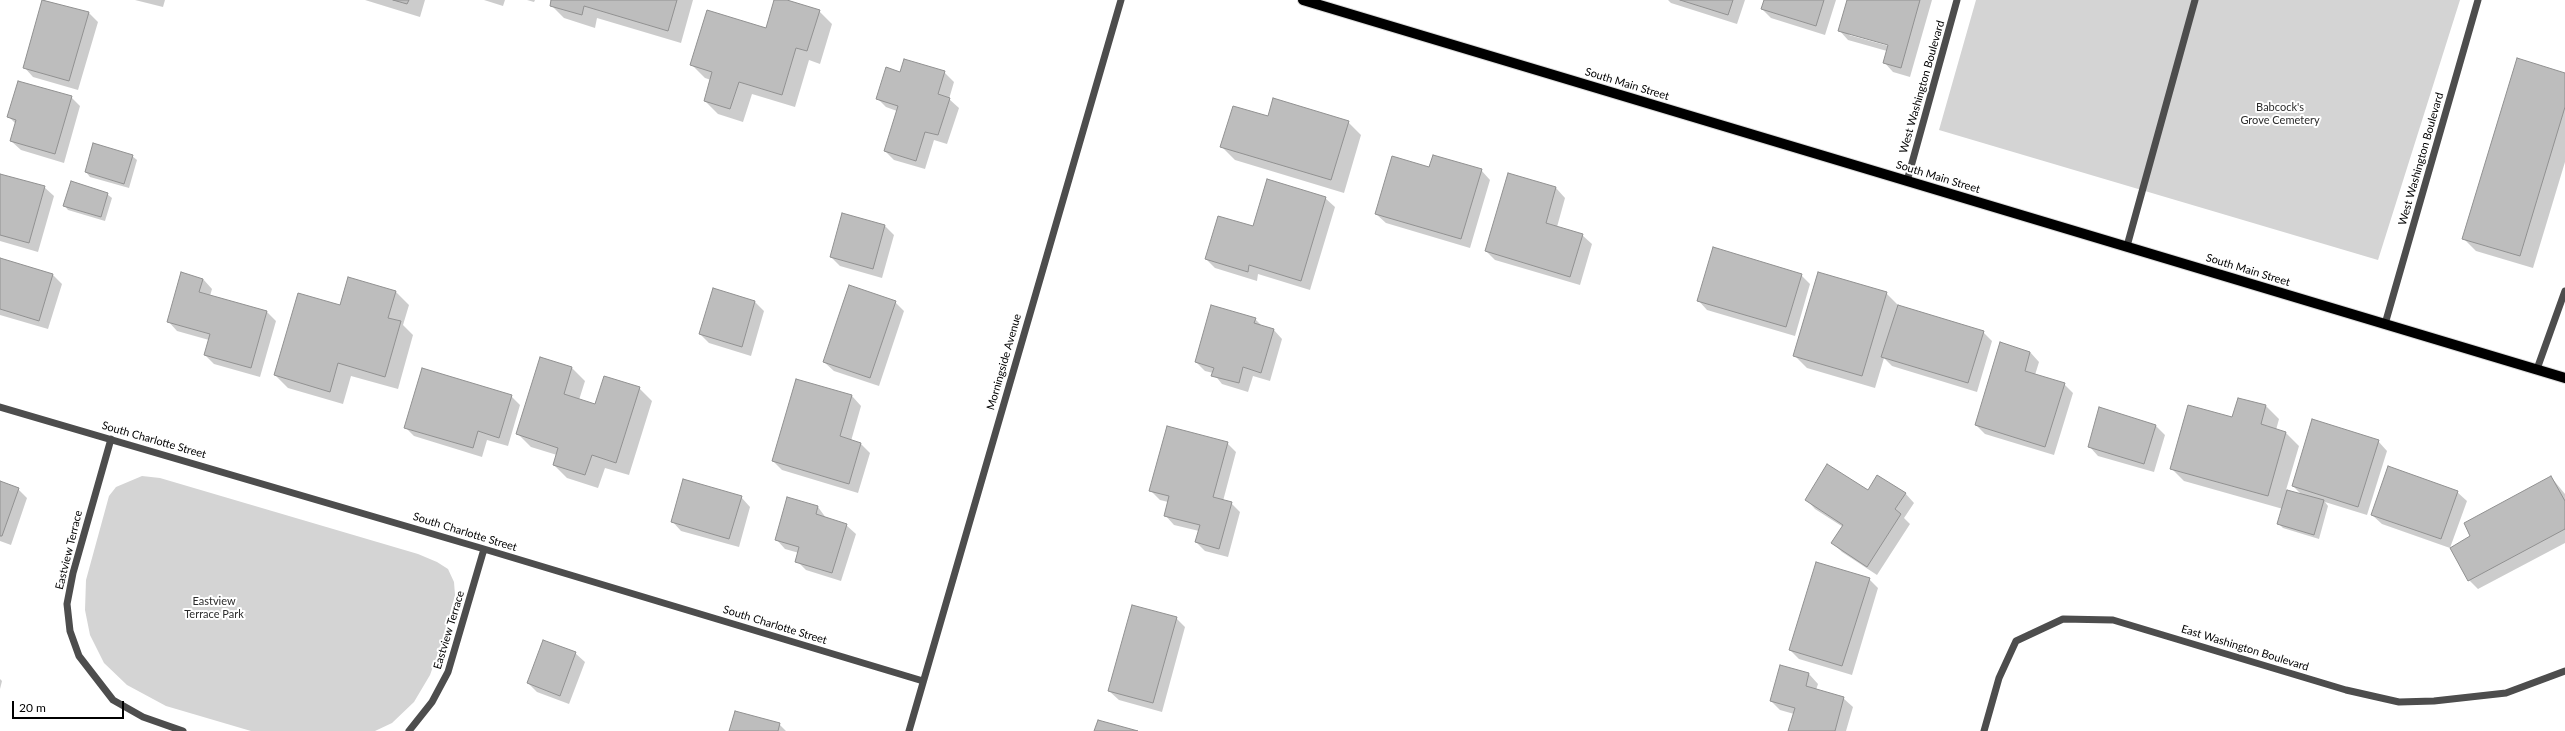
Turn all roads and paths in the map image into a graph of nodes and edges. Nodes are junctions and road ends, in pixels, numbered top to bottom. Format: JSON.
{"nodes":[{"id":1,"x":1121,"y":0,"type":"edge"},
{"id":2,"x":1303,"y":0,"type":"edge"},
{"id":3,"x":1958,"y":0,"type":"edge"},
{"id":4,"x":2195,"y":0,"type":"edge"},
{"id":5,"x":2478,"y":0,"type":"edge"},
{"id":6,"x":1907,"y":181,"type":"junction"},
{"id":7,"x":2127,"y":246,"type":"junction"},
{"id":8,"x":2565,"y":291,"type":"edge"},
{"id":9,"x":2385,"y":324,"type":"junction"},
{"id":10,"x":2537,"y":369,"type":"junction"},
{"id":11,"x":2565,"y":378,"type":"edge"},
{"id":12,"x":0,"y":407,"type":"edge"},
{"id":13,"x":111,"y":438,"type":"junction"},
{"id":14,"x":484,"y":549,"type":"junction"},
{"id":15,"x":2565,"y":671,"type":"edge"},
{"id":16,"x":923,"y":681,"type":"junction"},
{"id":17,"x":183,"y":731,"type":"edge"},
{"id":18,"x":409,"y":731,"type":"edge"},
{"id":19,"x":909,"y":731,"type":"edge"},
{"id":20,"x":1984,"y":731,"type":"edge"}],
"edges":[{"from":1,"to":16,"type":"street","name":"Morningside Avenue"},
{"from":2,"to":6,"type":"main road","name":"South Main Street"},
{"from":3,"to":6,"type":"street","name":"West Washington Boulevard"},
{"from":4,"to":7,"type":"street"},
{"from":5,"to":9,"type":"street","name":"West Washington Boulevard"},
{"from":6,"to":7,"type":"main road","name":"South Main Street"},
{"from":7,"to":9,"type":"main road","name":"South Main Street"},
{"from":8,"to":10,"type":"street"},
{"from":9,"to":10,"type":"main road","name":"South Main Street"},
{"from":10,"to":11,"type":"main road","name":"South Main Street"},
{"from":12,"to":13,"type":"street","name":"South Charlotte Street"},
{"from":13,"to":14,"type":"street","name":"South Charlotte Street"},
{"from":13,"to":17,"type":"street","name":"Eastview Terrace"},
{"from":14,"to":16,"type":"street","name":"South Charlotte Street"},
{"from":14,"to":18,"type":"street","name":"Eastview Terrace"},
{"from":15,"to":20,"type":"street","name":"East Washington Boulevard"},
{"from":16,"to":19,"type":"street","name":"Morningside Avenue"}]}
